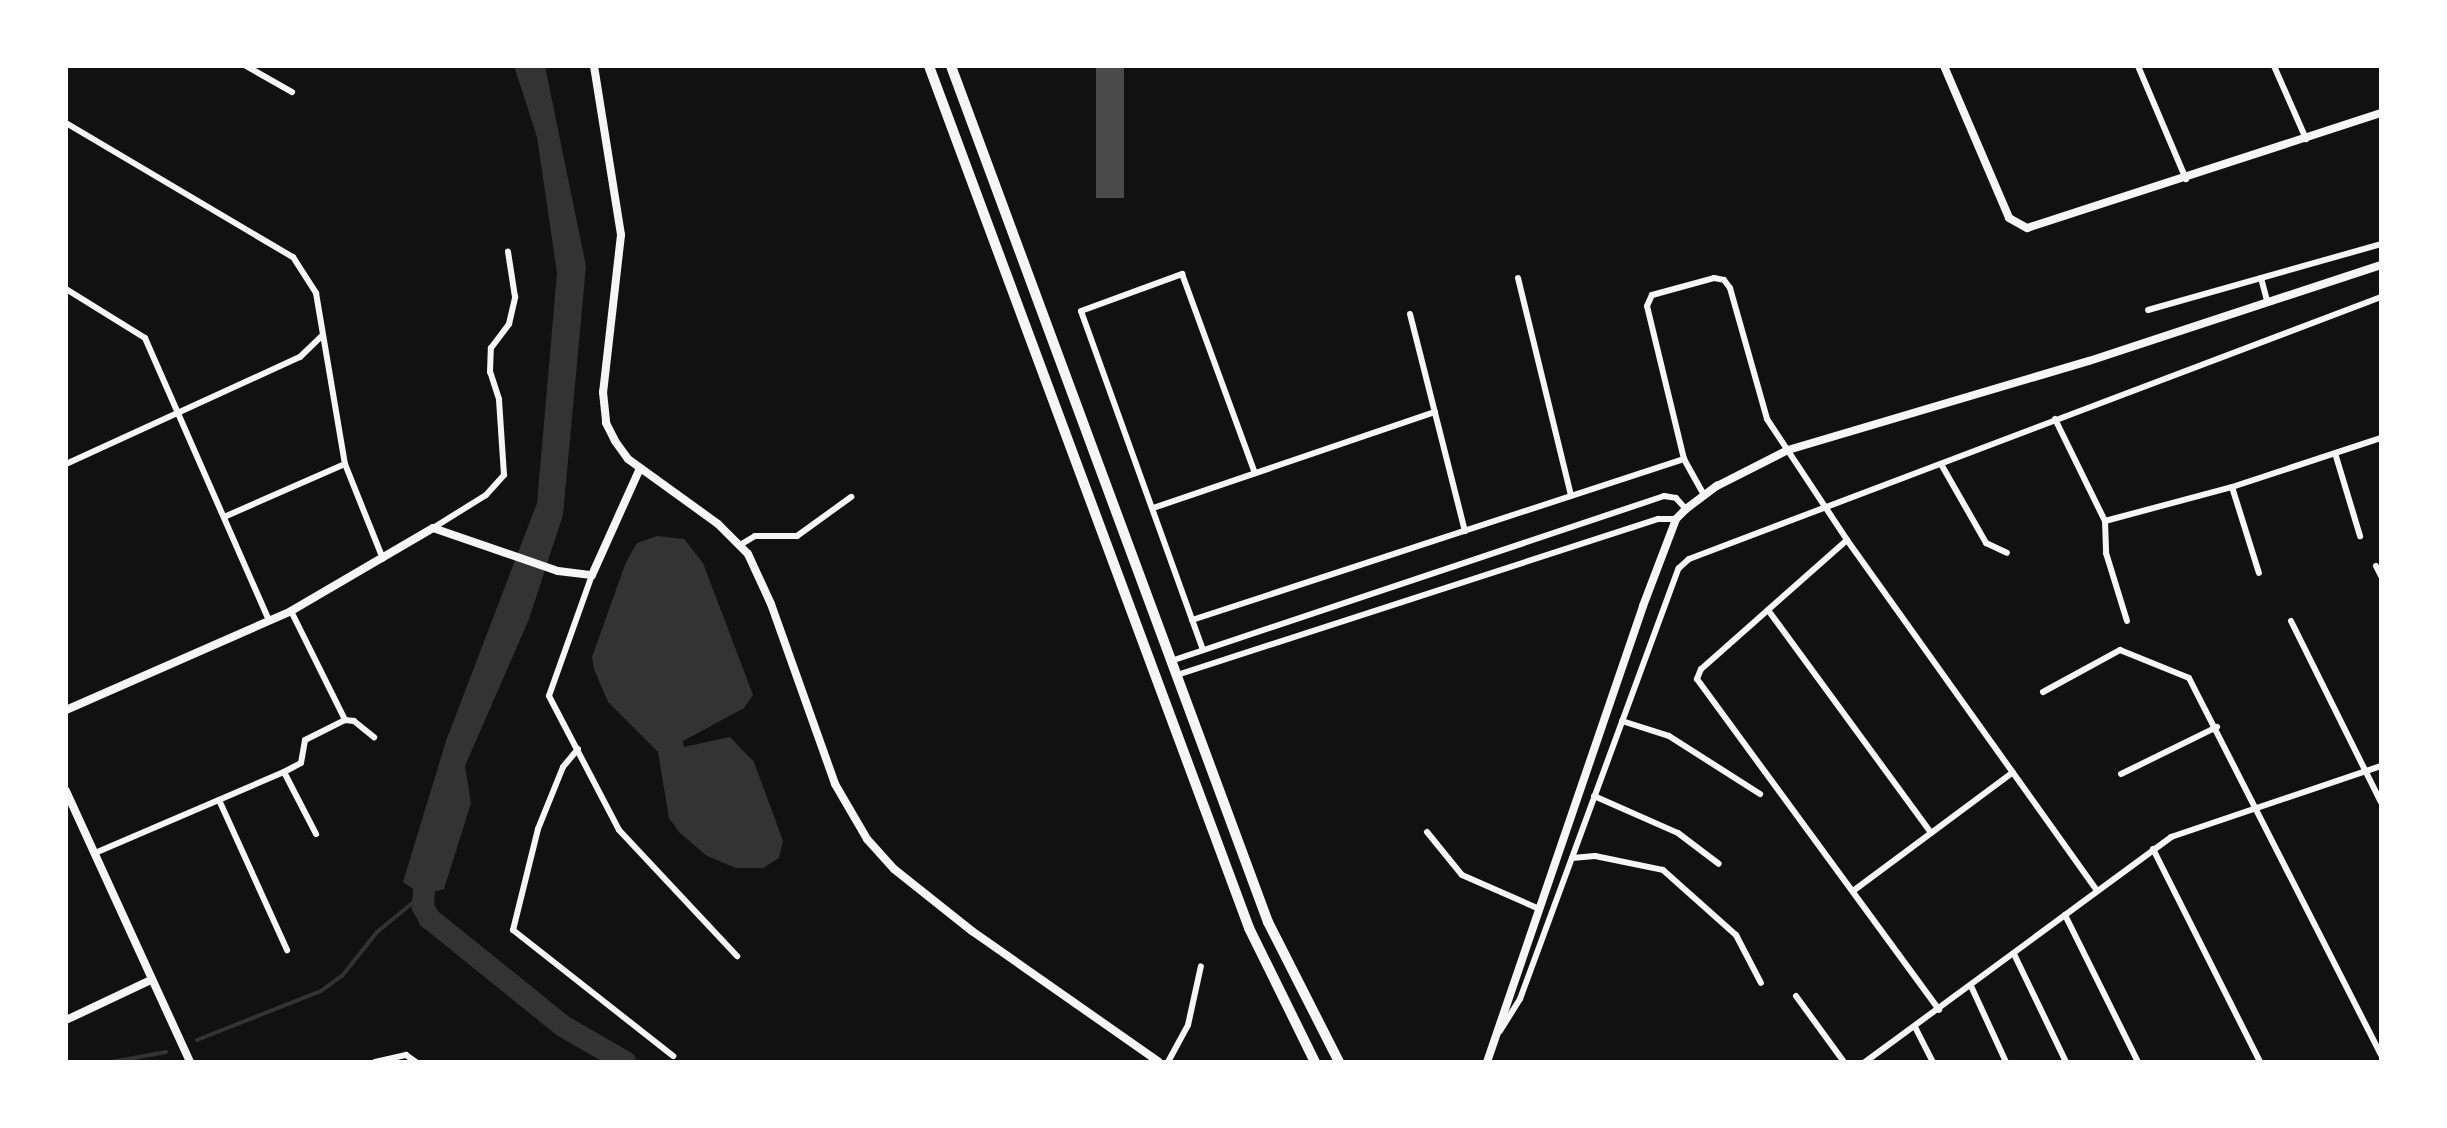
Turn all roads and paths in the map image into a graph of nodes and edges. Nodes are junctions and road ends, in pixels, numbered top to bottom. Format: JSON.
{"nodes":[{"id":1,"x":246,"y":66,"type":"edge"},
{"id":2,"x":594,"y":66,"type":"edge"},
{"id":3,"x":929,"y":66,"type":"edge"},
{"id":4,"x":951,"y":66,"type":"edge"},
{"id":5,"x":1944,"y":66,"type":"edge"},
{"id":6,"x":2138,"y":66,"type":"edge"},
{"id":7,"x":2274,"y":66,"type":"edge"},
{"id":8,"x":292,"y":92,"type":"dead end"},
{"id":9,"x":2381,"y":113,"type":"edge"},
{"id":10,"x":66,"y":123,"type":"edge"},
{"id":11,"x":2306,"y":139,"type":"junction"},
{"id":12,"x":2186,"y":179,"type":"junction"},
{"id":13,"x":2381,"y":244,"type":"edge"},
{"id":14,"x":508,"y":252,"type":"dead end"},
{"id":15,"x":2381,"y":265,"type":"edge"},
{"id":16,"x":1518,"y":278,"type":"dead end"},
{"id":17,"x":2261,"y":278,"type":"junction"},
{"id":18,"x":66,"y":289,"type":"edge"},
{"id":19,"x":2381,"y":297,"type":"edge"},
{"id":20,"x":2267,"y":300,"type":"junction"},
{"id":21,"x":2148,"y":310,"type":"dead end"},
{"id":22,"x":1410,"y":314,"type":"dead end"},
{"id":23,"x":322,"y":336,"type":"junction"},
{"id":24,"x":179,"y":412,"type":"junction"},
{"id":25,"x":1435,"y":412,"type":"junction"},
{"id":26,"x":2055,"y":419,"type":"junction"},
{"id":27,"x":2381,"y":438,"type":"edge"},
{"id":28,"x":1788,"y":450,"type":"junction"},
{"id":29,"x":2335,"y":453,"type":"junction"},
{"id":30,"x":1684,"y":459,"type":"junction"},
{"id":31,"x":66,"y":464,"type":"edge"},
{"id":32,"x":345,"y":464,"type":"junction"},
{"id":33,"x":1941,"y":464,"type":"junction"},
{"id":34,"x":640,"y":468,"type":"junction"},
{"id":35,"x":1255,"y":473,"type":"junction"},
{"id":36,"x":2232,"y":487,"type":"junction"},
{"id":37,"x":1704,"y":495,"type":"junction"},
{"id":38,"x":1571,"y":496,"type":"junction"},
{"id":39,"x":851,"y":497,"type":"dead end"},
{"id":40,"x":1825,"y":506,"type":"junction"},
{"id":41,"x":1153,"y":508,"type":"junction"},
{"id":42,"x":1686,"y":509,"type":"junction"},
{"id":43,"x":224,"y":517,"type":"junction"},
{"id":44,"x":1676,"y":519,"type":"junction"},
{"id":45,"x":2105,"y":521,"type":"junction"},
{"id":46,"x":433,"y":528,"type":"junction"},
{"id":47,"x":1465,"y":531,"type":"junction"},
{"id":48,"x":2360,"y":536,"type":"dead end"},
{"id":49,"x":1847,"y":540,"type":"junction"},
{"id":50,"x":740,"y":545,"type":"junction"},
{"id":51,"x":2007,"y":553,"type":"dead end"},
{"id":52,"x":383,"y":559,"type":"junction"},
{"id":53,"x":2376,"y":566,"type":"dead end"},
{"id":54,"x":2259,"y":573,"type":"dead end"},
{"id":55,"x":592,"y":575,"type":"junction"},
{"id":56,"x":2381,"y":576,"type":"edge"},
{"id":57,"x":1768,"y":610,"type":"junction"},
{"id":58,"x":291,"y":611,"type":"junction"},
{"id":59,"x":269,"y":620,"type":"junction"},
{"id":60,"x":1192,"y":620,"type":"junction"},
{"id":61,"x":2127,"y":621,"type":"dead end"},
{"id":62,"x":2291,"y":621,"type":"dead end"},
{"id":63,"x":1203,"y":650,"type":"junction"},
{"id":64,"x":1171,"y":661,"type":"junction"},
{"id":65,"x":1176,"y":675,"type":"junction"},
{"id":66,"x":2043,"y":692,"type":"dead end"},
{"id":67,"x":66,"y":710,"type":"edge"},
{"id":68,"x":345,"y":720,"type":"junction"},
{"id":69,"x":1622,"y":721,"type":"junction"},
{"id":70,"x":2217,"y":727,"type":"junction"},
{"id":71,"x":374,"y":737,"type":"dead end"},
{"id":72,"x":578,"y":749,"type":"junction"},
{"id":73,"x":2381,"y":766,"type":"edge"},
{"id":74,"x":2365,"y":771,"type":"junction"},
{"id":75,"x":284,"y":772,"type":"junction"},
{"id":76,"x":2013,"y":772,"type":"junction"},
{"id":77,"x":2121,"y":774,"type":"dead end"},
{"id":78,"x":66,"y":791,"type":"edge"},
{"id":79,"x":1760,"y":794,"type":"dead end"},
{"id":80,"x":1594,"y":796,"type":"junction"},
{"id":81,"x":219,"y":800,"type":"junction"},
{"id":82,"x":2381,"y":802,"type":"edge"},
{"id":83,"x":2256,"y":807,"type":"junction"},
{"id":84,"x":1427,"y":832,"type":"dead end"},
{"id":85,"x":1931,"y":833,"type":"junction"},
{"id":86,"x":316,"y":834,"type":"dead end"},
{"id":87,"x":2153,"y":849,"type":"junction"},
{"id":88,"x":95,"y":853,"type":"junction"},
{"id":89,"x":1572,"y":858,"type":"junction"},
{"id":90,"x":1719,"y":864,"type":"dead end"},
{"id":91,"x":1853,"y":891,"type":"junction"},
{"id":92,"x":2097,"y":891,"type":"junction"},
{"id":93,"x":1537,"y":908,"type":"junction"},
{"id":94,"x":2065,"y":915,"type":"junction"},
{"id":95,"x":287,"y":950,"type":"dead end"},
{"id":96,"x":2014,"y":954,"type":"junction"},
{"id":97,"x":737,"y":956,"type":"dead end"},
{"id":98,"x":1201,"y":966,"type":"dead end"},
{"id":99,"x":151,"y":980,"type":"junction"},
{"id":100,"x":1761,"y":983,"type":"dead end"},
{"id":101,"x":1971,"y":986,"type":"junction"},
{"id":102,"x":1796,"y":996,"type":"dead end"},
{"id":103,"x":1939,"y":1010,"type":"junction"},
{"id":104,"x":66,"y":1020,"type":"edge"},
{"id":105,"x":1915,"y":1027,"type":"junction"},
{"id":106,"x":1495,"y":1036,"type":"junction"},
{"id":107,"x":2381,"y":1055,"type":"edge"},
{"id":108,"x":673,"y":1056,"type":"dead end"},
{"id":109,"x":1868,"y":1061,"type":"edge"},
{"id":110,"x":190,"y":1062,"type":"edge"},
{"id":111,"x":375,"y":1062,"type":"edge"},
{"id":112,"x":416,"y":1062,"type":"edge"},
{"id":113,"x":1159,"y":1062,"type":"edge"},
{"id":114,"x":1168,"y":1062,"type":"edge"},
{"id":115,"x":1315,"y":1062,"type":"edge"},
{"id":116,"x":1339,"y":1062,"type":"edge"},
{"id":117,"x":1487,"y":1062,"type":"edge"},
{"id":118,"x":1844,"y":1062,"type":"edge"},
{"id":119,"x":1933,"y":1062,"type":"edge"},
{"id":120,"x":2006,"y":1062,"type":"edge"},
{"id":121,"x":2066,"y":1062,"type":"edge"},
{"id":122,"x":2138,"y":1062,"type":"edge"},
{"id":123,"x":2260,"y":1062,"type":"edge"}],
"edges":[{"from":1,"to":8,"type":"street"},
{"from":2,"to":34,"type":"street"},
{"from":3,"to":115,"type":"highway"},
{"from":4,"to":64,"type":"highway"},
{"from":5,"to":12,"type":"street"},
{"from":6,"to":12,"type":"street"},
{"from":7,"to":11,"type":"street"},
{"from":9,"to":11,"type":"street"},
{"from":10,"to":23,"type":"street"},
{"from":11,"to":12,"type":"street"},
{"from":13,"to":17,"type":"street"},
{"from":14,"to":46,"type":"street"},
{"from":15,"to":20,"type":"street"},
{"from":16,"to":38,"type":"street"},
{"from":17,"to":20,"type":"street"},
{"from":17,"to":21,"type":"street"},
{"from":18,"to":24,"type":"street"},
{"from":19,"to":26,"type":"street"},
{"from":20,"to":28,"type":"street"},
{"from":22,"to":25,"type":"street"},
{"from":23,"to":24,"type":"street"},
{"from":23,"to":32,"type":"street"},
{"from":24,"to":31,"type":"street"},
{"from":24,"to":43,"type":"street"},
{"from":25,"to":35,"type":"street"},
{"from":25,"to":47,"type":"street"},
{"from":26,"to":33,"type":"street"},
{"from":26,"to":45,"type":"street"},
{"from":27,"to":29,"type":"street"},
{"from":28,"to":30,"type":"street"},
{"from":28,"to":37,"type":"street"},
{"from":28,"to":40,"type":"street"},
{"from":29,"to":36,"type":"street"},
{"from":29,"to":48,"type":"street"},
{"from":30,"to":37,"type":"street"},
{"from":30,"to":38,"type":"street"},
{"from":32,"to":43,"type":"street"},
{"from":32,"to":52,"type":"street"},
{"from":33,"to":40,"type":"street"},
{"from":33,"to":51,"type":"street"},
{"from":34,"to":50,"type":"street"},
{"from":34,"to":55,"type":"street"},
{"from":35,"to":41,"type":"street"},
{"from":35,"to":41,"type":"street"},
{"from":36,"to":45,"type":"street"},
{"from":36,"to":54,"type":"street"},
{"from":37,"to":42,"type":"street"},
{"from":38,"to":47,"type":"street"},
{"from":39,"to":50,"type":"street"},
{"from":40,"to":49,"type":"street"},
{"from":40,"to":69,"type":"street"},
{"from":41,"to":60,"type":"street"},
{"from":42,"to":44,"type":"street"},
{"from":42,"to":63,"type":"street"},
{"from":43,"to":59,"type":"street"},
{"from":44,"to":65,"type":"street"},
{"from":44,"to":93,"type":"street"},
{"from":45,"to":61,"type":"street"},
{"from":46,"to":52,"type":"street"},
{"from":46,"to":55,"type":"street"},
{"from":47,"to":60,"type":"street"},
{"from":49,"to":57,"type":"street"},
{"from":49,"to":76,"type":"street"},
{"from":50,"to":113,"type":"street"},
{"from":52,"to":58,"type":"street"},
{"from":53,"to":56,"type":"street"},
{"from":55,"to":72,"type":"street"},
{"from":57,"to":85,"type":"street"},
{"from":57,"to":91,"type":"street"},
{"from":58,"to":59,"type":"street"},
{"from":58,"to":68,"type":"street"},
{"from":59,"to":67,"type":"street"},
{"from":60,"to":63,"type":"street"},
{"from":62,"to":74,"type":"street"},
{"from":63,"to":64,"type":"street"},
{"from":64,"to":65,"type":"highway"},
{"from":65,"to":116,"type":"highway"},
{"from":66,"to":70,"type":"street"},
{"from":68,"to":71,"type":"street"},
{"from":68,"to":75,"type":"street"},
{"from":69,"to":79,"type":"street"},
{"from":69,"to":80,"type":"street"},
{"from":70,"to":77,"type":"street"},
{"from":70,"to":83,"type":"street"},
{"from":72,"to":97,"type":"street"},
{"from":72,"to":108,"type":"street"},
{"from":73,"to":74,"type":"street"},
{"from":74,"to":82,"type":"street"},
{"from":74,"to":83,"type":"street"},
{"from":75,"to":81,"type":"street"},
{"from":75,"to":86,"type":"street"},
{"from":76,"to":85,"type":"street"},
{"from":76,"to":92,"type":"street"},
{"from":78,"to":88,"type":"street"},
{"from":80,"to":89,"type":"street"},
{"from":80,"to":90,"type":"street"},
{"from":81,"to":88,"type":"street"},
{"from":81,"to":95,"type":"street"},
{"from":83,"to":87,"type":"street"},
{"from":83,"to":107,"type":"street"},
{"from":84,"to":93,"type":"street"},
{"from":85,"to":91,"type":"street"},
{"from":87,"to":92,"type":"street"},
{"from":87,"to":123,"type":"street"},
{"from":88,"to":99,"type":"street"},
{"from":89,"to":100,"type":"street"},
{"from":89,"to":106,"type":"street"},
{"from":91,"to":103,"type":"street"},
{"from":92,"to":94,"type":"street"},
{"from":93,"to":106,"type":"street"},
{"from":94,"to":96,"type":"street"},
{"from":94,"to":122,"type":"street"},
{"from":96,"to":101,"type":"street"},
{"from":96,"to":121,"type":"street"},
{"from":98,"to":114,"type":"street"},
{"from":99,"to":104,"type":"street"},
{"from":99,"to":110,"type":"street"},
{"from":101,"to":103,"type":"street"},
{"from":101,"to":120,"type":"street"},
{"from":102,"to":118,"type":"street"},
{"from":103,"to":105,"type":"street"},
{"from":105,"to":109,"type":"street"},
{"from":105,"to":119,"type":"street"},
{"from":106,"to":117,"type":"street"},
{"from":111,"to":112,"type":"street"}]}
